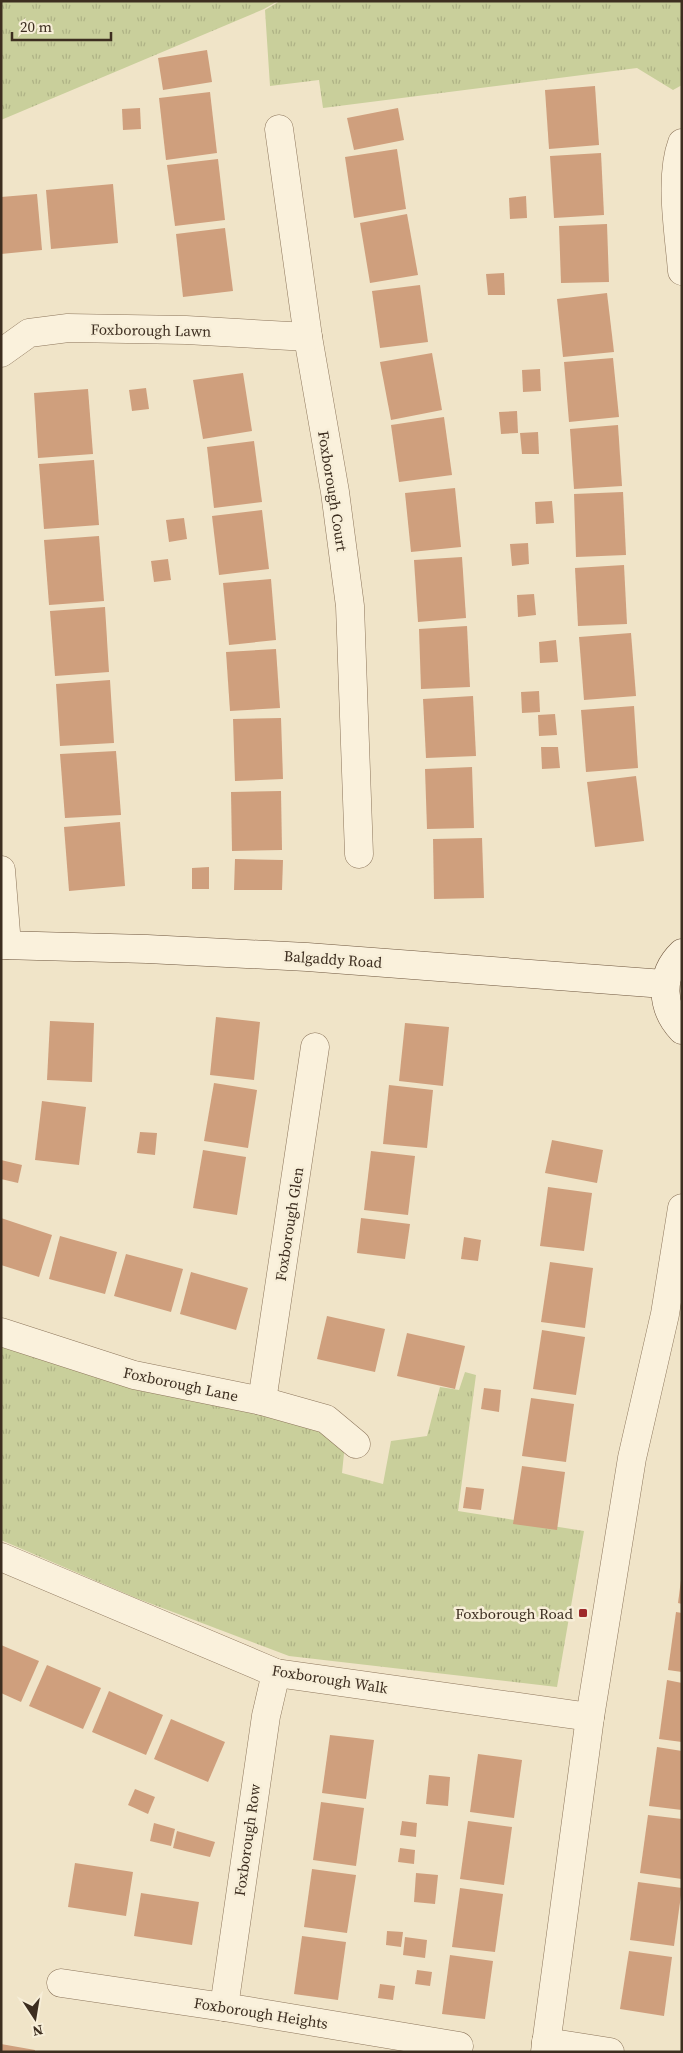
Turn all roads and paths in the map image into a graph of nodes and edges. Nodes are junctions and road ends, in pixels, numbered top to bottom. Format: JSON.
{"nodes":[{"id":1,"x":279,"y":129,"type":"dead end"},
{"id":2,"x":682,"y":143,"type":"edge"},
{"id":3,"x":682,"y":271,"type":"edge"},
{"id":4,"x":308,"y":336,"type":"junction"},
{"id":5,"x":1,"y":353,"type":"edge"},
{"id":6,"x":359,"y":854,"type":"dead end"},
{"id":7,"x":1,"y":870,"type":"edge"},
{"id":8,"x":4,"y":945,"type":"edge"},
{"id":9,"x":682,"y":953,"type":"edge"},
{"id":10,"x":664,"y":984,"type":"junction"},
{"id":11,"x":682,"y":1030,"type":"edge"},
{"id":12,"x":316,"y":1047,"type":"dead end"},
{"id":13,"x":682,"y":1208,"type":"edge"},
{"id":14,"x":674,"y":1314,"type":"edge"},
{"id":15,"x":1,"y":1332,"type":"edge"},
{"id":16,"x":262,"y":1401,"type":"junction"},
{"id":17,"x":356,"y":1444,"type":"dead end"},
{"id":18,"x":1,"y":1557,"type":"edge"},
{"id":19,"x":276,"y":1673,"type":"junction"},
{"id":20,"x":590,"y":1717,"type":"junction"},
{"id":21,"x":61,"y":1983,"type":"dead end"},
{"id":22,"x":224,"y":2007,"type":"junction"},
{"id":23,"x":459,"y":2046,"type":"dead end"},
{"id":24,"x":546,"y":2047,"type":"edge"},
{"id":25,"x":610,"y":2052,"type":"edge"}],
"edges":[{"from":1,"to":4,"type":"street","name":"Foxborough Court"},
{"from":2,"to":3,"type":"street"},
{"from":4,"to":5,"type":"street","name":"Foxborough Lawn"},
{"from":4,"to":6,"type":"street","name":"Foxborough Court"},
{"from":7,"to":8,"type":"street"},
{"from":8,"to":10,"type":"street","name":"Balgaddy Road"},
{"from":9,"to":10,"type":"street"},
{"from":10,"to":11,"type":"street"},
{"from":12,"to":16,"type":"street","name":"Foxborough Glen"},
{"from":13,"to":14,"type":"street"},
{"from":14,"to":20,"type":"street"},
{"from":15,"to":16,"type":"street","name":"Foxborough Lane"},
{"from":16,"to":17,"type":"street","name":"Foxborough Lane"},
{"from":18,"to":19,"type":"street","name":"Foxborough Walk"},
{"from":19,"to":20,"type":"street","name":"Foxborough Walk"},
{"from":19,"to":22,"type":"street","name":"Foxborough Row"},
{"from":20,"to":24,"type":"street"},
{"from":21,"to":22,"type":"street","name":"Foxborough Heights"},
{"from":22,"to":23,"type":"street","name":"Foxborough Heights"},
{"from":24,"to":25,"type":"street"}]}
